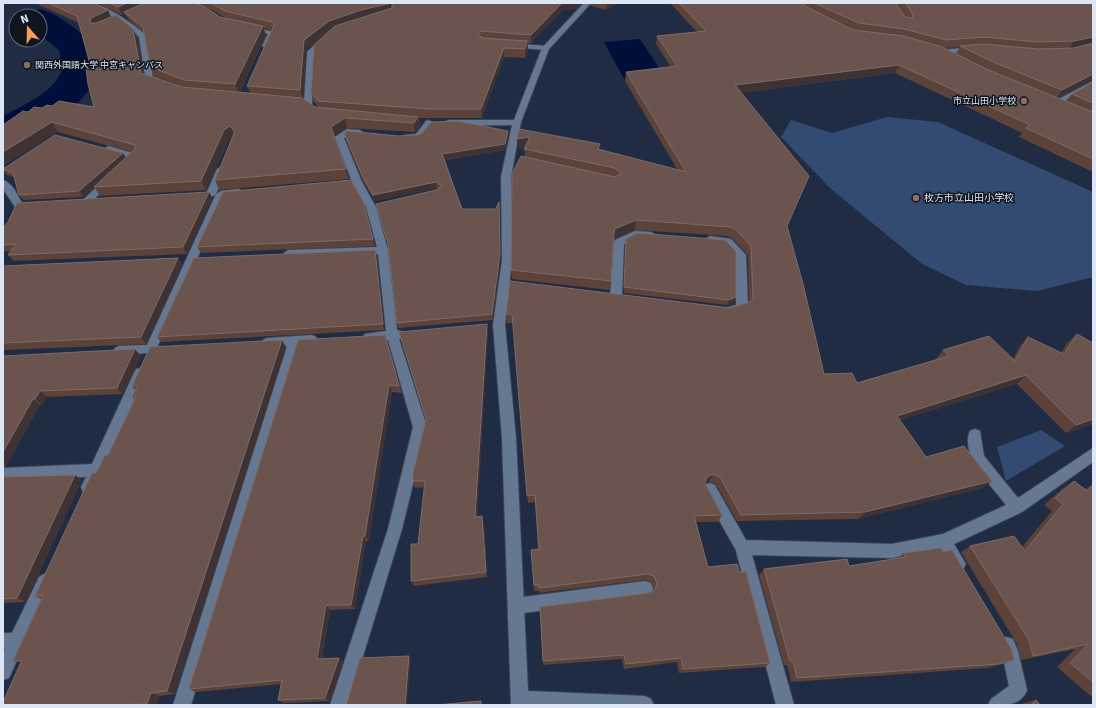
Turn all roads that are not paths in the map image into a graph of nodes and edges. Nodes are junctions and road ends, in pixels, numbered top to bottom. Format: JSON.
{"nodes":[{"id":1,"x":87,"y":3,"type":"edge"},
{"id":2,"x":586,"y":3,"type":"edge"},
{"id":3,"x":124,"y":18,"type":"junction"},
{"id":4,"x":110,"y":24,"type":"edge"},
{"id":5,"x":241,"y":26,"type":"edge"},
{"id":6,"x":329,"y":37,"type":"edge"},
{"id":7,"x":500,"y":44,"type":"edge"},
{"id":8,"x":546,"y":48,"type":"junction"},
{"id":9,"x":979,"y":49,"type":"edge"},
{"id":10,"x":263,"y":54,"type":"edge"},
{"id":11,"x":953,"y":58,"type":"edge"},
{"id":12,"x":1093,"y":83,"type":"edge"},
{"id":13,"x":168,"y":85,"type":"edge"},
{"id":14,"x":307,"y":106,"type":"edge"},
{"id":15,"x":1068,"y":108,"type":"edge"},
{"id":16,"x":517,"y":122,"type":"junction"},
{"id":17,"x":370,"y":134,"type":"edge"},
{"id":18,"x":399,"y":137,"type":"edge"},
{"id":19,"x":100,"y":147,"type":"edge"},
{"id":20,"x":226,"y":160,"type":"edge"},
{"id":21,"x":125,"y":166,"type":"edge"},
{"id":22,"x":114,"y":176,"type":"edge"},
{"id":23,"x":3,"y":183,"type":"edge"},
{"id":24,"x":252,"y":191,"type":"edge"},
{"id":25,"x":212,"y":194,"type":"junction"},
{"id":26,"x":102,"y":200,"type":"edge"},
{"id":27,"x":19,"y":207,"type":"edge"},
{"id":28,"x":658,"y":235,"type":"edge"},
{"id":29,"x":697,"y":238,"type":"edge"},
{"id":30,"x":382,"y":250,"type":"junction"},
{"id":31,"x":279,"y":254,"type":"edge"},
{"id":32,"x":192,"y":258,"type":"junction"},
{"id":33,"x":208,"y":258,"type":"edge"},
{"id":34,"x":176,"y":259,"type":"edge"},
{"id":35,"x":504,"y":283,"type":"junction"},
{"id":36,"x":519,"y":285,"type":"edge"},
{"id":37,"x":601,"y":295,"type":"edge"},
{"id":38,"x":719,"y":310,"type":"edge"},
{"id":39,"x":498,"y":325,"type":"junction"},
{"id":40,"x":483,"y":326,"type":"edge"},
{"id":41,"x":415,"y":333,"type":"edge"},
{"id":42,"x":392,"y":335,"type":"junction"},
{"id":43,"x":355,"y":338,"type":"edge"},
{"id":44,"x":325,"y":339,"type":"edge"},
{"id":45,"x":295,"y":341,"type":"junction"},
{"id":46,"x":257,"y":343,"type":"edge"},
{"id":47,"x":166,"y":348,"type":"edge"},
{"id":48,"x":151,"y":349,"type":"junction"},
{"id":49,"x":104,"y":351,"type":"edge"},
{"id":50,"x":975,"y":435,"type":"dead end"},
{"id":51,"x":1093,"y":454,"type":"edge"},
{"id":52,"x":96,"y":470,"type":"junction"},
{"id":53,"x":3,"y":474,"type":"edge"},
{"id":54,"x":710,"y":490,"type":"edge"},
{"id":55,"x":82,"y":498,"type":"edge"},
{"id":56,"x":1017,"y":507,"type":"junction"},
{"id":57,"x":944,"y":541,"type":"junction"},
{"id":58,"x":742,"y":547,"type":"junction"},
{"id":59,"x":50,"y":570,"type":"edge"},
{"id":60,"x":967,"y":580,"type":"edge"},
{"id":61,"x":644,"y":589,"type":"dead end"},
{"id":62,"x":516,"y":606,"type":"junction"},
{"id":63,"x":999,"y":632,"type":"edge"},
{"id":64,"x":10,"y":641,"type":"edge"},
{"id":65,"x":3,"y":672,"type":"edge"},
{"id":66,"x":520,"y":702,"type":"edge"},
{"id":67,"x":182,"y":705,"type":"edge"},
{"id":68,"x":339,"y":705,"type":"edge"},
{"id":69,"x":645,"y":705,"type":"edge"},
{"id":70,"x":785,"y":705,"type":"edge"},
{"id":71,"x":997,"y":705,"type":"edge"}],
"edges":[{"from":1,"to":3,"type":"street"},
{"from":2,"to":8,"type":"street"},
{"from":3,"to":4,"type":"street"},
{"from":3,"to":13,"type":"street"},
{"from":5,"to":10,"type":"street"},
{"from":6,"to":14,"type":"street"},
{"from":7,"to":8,"type":"street"},
{"from":8,"to":16,"type":"street"},
{"from":9,"to":11,"type":"street"},
{"from":12,"to":15,"type":"street"},
{"from":16,"to":18,"type":"street"},
{"from":16,"to":35,"type":"street"},
{"from":17,"to":30,"type":"street"},
{"from":19,"to":21,"type":"street"},
{"from":20,"to":25,"type":"street"},
{"from":22,"to":26,"type":"street"},
{"from":23,"to":27,"type":"street"},
{"from":24,"to":25,"type":"street"},
{"from":25,"to":32,"type":"street"},
{"from":28,"to":37,"type":"street"},
{"from":29,"to":38,"type":"street"},
{"from":30,"to":31,"type":"street"},
{"from":30,"to":42,"type":"street"},
{"from":32,"to":33,"type":"street"},
{"from":32,"to":34,"type":"street"},
{"from":32,"to":48,"type":"street"},
{"from":35,"to":36,"type":"street"},
{"from":35,"to":39,"type":"street"},
{"from":39,"to":40,"type":"street"},
{"from":39,"to":62,"type":"street"},
{"from":41,"to":42,"type":"street"},
{"from":42,"to":43,"type":"street"},
{"from":42,"to":68,"type":"street"},
{"from":44,"to":45,"type":"street"},
{"from":45,"to":46,"type":"street"},
{"from":45,"to":67,"type":"street"},
{"from":47,"to":48,"type":"street"},
{"from":48,"to":49,"type":"street"},
{"from":48,"to":52,"type":"street"},
{"from":50,"to":56,"type":"street"},
{"from":51,"to":56,"type":"street"},
{"from":52,"to":53,"type":"street"},
{"from":52,"to":55,"type":"street"},
{"from":54,"to":58,"type":"street"},
{"from":56,"to":57,"type":"street"},
{"from":57,"to":58,"type":"street"},
{"from":57,"to":60,"type":"street"},
{"from":58,"to":70,"type":"street"},
{"from":59,"to":64,"type":"street"},
{"from":61,"to":62,"type":"street"},
{"from":62,"to":66,"type":"street"},
{"from":63,"to":71,"type":"street"},
{"from":64,"to":65,"type":"street"},
{"from":66,"to":69,"type":"street"}]}
